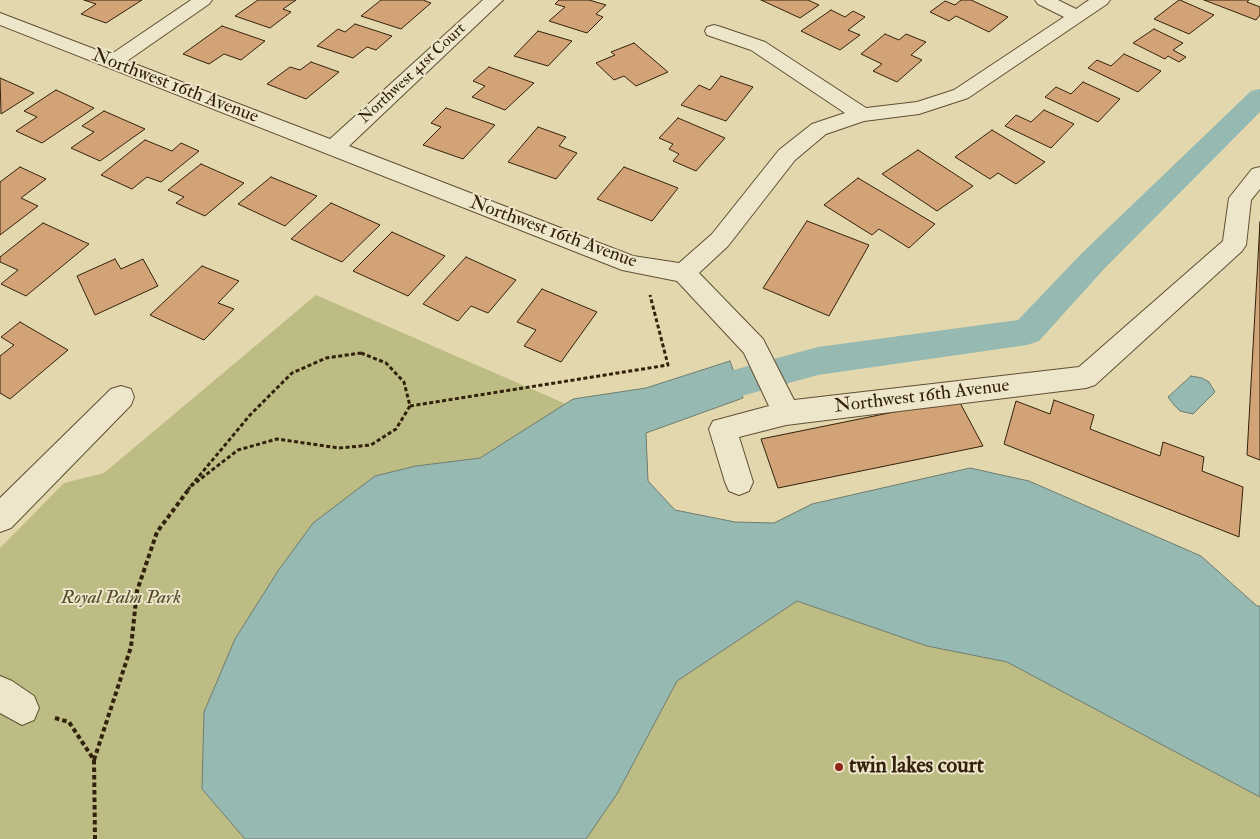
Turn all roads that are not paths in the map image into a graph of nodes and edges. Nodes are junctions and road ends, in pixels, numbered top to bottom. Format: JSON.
{"nodes":[{"id":1,"x":203,"y":0,"type":"edge"},
{"id":2,"x":494,"y":0,"type":"edge"},
{"id":3,"x":1044,"y":0,"type":"edge"},
{"id":4,"x":1101,"y":0,"type":"edge"},
{"id":5,"x":1078,"y":16,"type":"junction"},
{"id":6,"x":0,"y":19,"type":"edge"},
{"id":7,"x":714,"y":31,"type":"dead end"},
{"id":8,"x":113,"y":62,"type":"junction"},
{"id":9,"x":862,"y":115,"type":"junction"},
{"id":10,"x":333,"y":149,"type":"junction"},
{"id":11,"x":1260,"y":174,"type":"edge"},
{"id":12,"x":684,"y":274,"type":"junction"},
{"id":13,"x":121,"y":397,"type":"dead end"},
{"id":14,"x":786,"y":413,"type":"junction"},
{"id":15,"x":739,"y":482,"type":"dead end"},
{"id":16,"x":0,"y":518,"type":"edge"}],
"edges":[{"from":1,"to":8,"type":"street"},
{"from":2,"to":10,"type":"street","name":"Northwest 41st Court"},
{"from":3,"to":5,"type":"street"},
{"from":4,"to":5,"type":"street"},
{"from":5,"to":9,"type":"street"},
{"from":6,"to":8,"type":"street","name":"Northwest 16th Avenue"},
{"from":7,"to":9,"type":"street"},
{"from":8,"to":10,"type":"street","name":"Northwest 16th Avenue"},
{"from":9,"to":12,"type":"street"},
{"from":10,"to":12,"type":"street","name":"Northwest 16th Avenue"},
{"from":11,"to":14,"type":"street","name":"Northwest 16th Avenue"},
{"from":12,"to":14,"type":"street"},
{"from":13,"to":16,"type":"street"},
{"from":14,"to":15,"type":"street","name":"Northwest 16th Avenue"}]}
